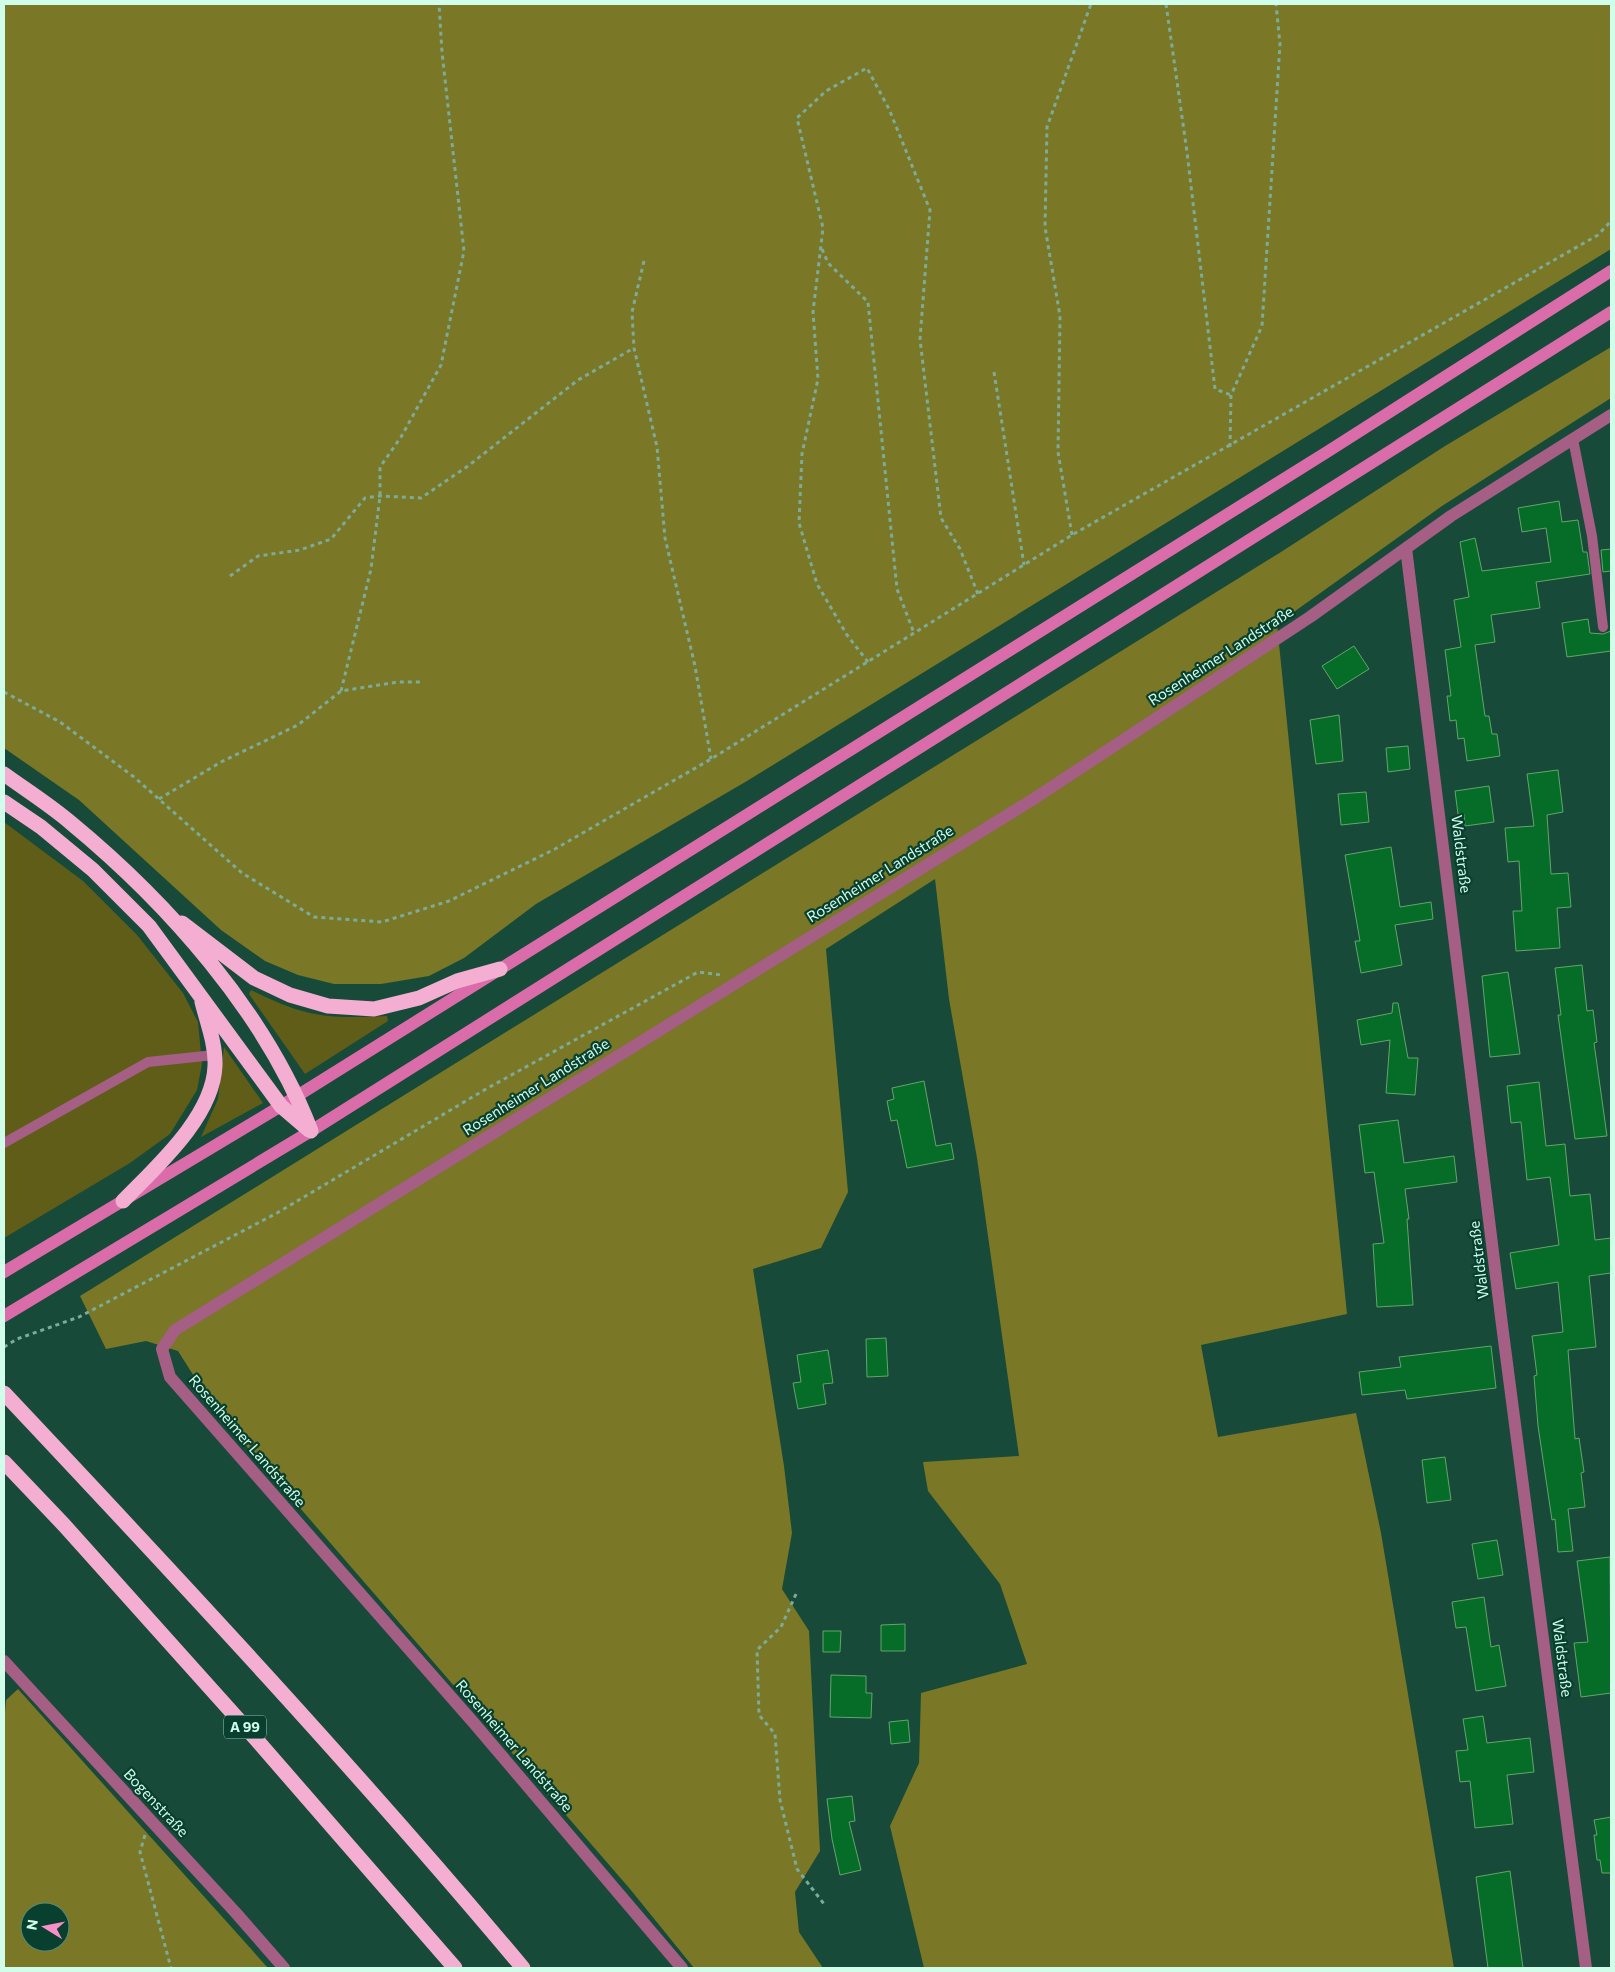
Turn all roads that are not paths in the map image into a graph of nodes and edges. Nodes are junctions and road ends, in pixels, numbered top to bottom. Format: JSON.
{"nodes":[{"id":1,"x":1611,"y":272,"type":"edge"},
{"id":2,"x":1611,"y":312,"type":"edge"},
{"id":3,"x":1611,"y":415,"type":"edge"},
{"id":4,"x":1573,"y":439,"type":"junction"},
{"id":5,"x":1406,"y":548,"type":"junction"},
{"id":6,"x":1603,"y":626,"type":"dead end"},
{"id":7,"x":4,"y":774,"type":"edge"},
{"id":8,"x":4,"y":802,"type":"edge"},
{"id":9,"x":165,"y":911,"type":"junction"},
{"id":10,"x":500,"y":968,"type":"junction"},
{"id":11,"x":200,"y":993,"type":"junction"},
{"id":12,"x":214,"y":1055,"type":"junction"},
{"id":13,"x":297,"y":1096,"type":"junction"},
{"id":14,"x":281,"y":1106,"type":"junction"},
{"id":15,"x":310,"y":1131,"type":"junction"},
{"id":16,"x":4,"y":1143,"type":"edge"},
{"id":17,"x":123,"y":1201,"type":"junction"},
{"id":18,"x":4,"y":1272,"type":"edge"},
{"id":19,"x":4,"y":1316,"type":"edge"},
{"id":20,"x":4,"y":1393,"type":"edge"},
{"id":21,"x":4,"y":1462,"type":"edge"},
{"id":22,"x":4,"y":1661,"type":"edge"},
{"id":23,"x":284,"y":1968,"type":"edge"},
{"id":24,"x":456,"y":1968,"type":"edge"},
{"id":25,"x":523,"y":1968,"type":"edge"},
{"id":26,"x":682,"y":1968,"type":"edge"},
{"id":27,"x":1586,"y":1968,"type":"edge"}],
"edges":[{"from":1,"to":10,"type":"main road"},
{"from":2,"to":15,"type":"main road"},
{"from":3,"to":4,"type":"street","name":"Rosenheimer Landstraße"},
{"from":4,"to":5,"type":"street","name":"Rosenheimer Landstraße"},
{"from":4,"to":6,"type":"lane"},
{"from":5,"to":26,"type":"street","name":"Rosenheimer Landstraße"},
{"from":5,"to":27,"type":"street","name":"Waldstraße"},
{"from":7,"to":9,"type":"highway"},
{"from":8,"to":11,"type":"highway"},
{"from":9,"to":10,"type":"highway"},
{"from":9,"to":13,"type":"highway"},
{"from":10,"to":13,"type":"main road"},
{"from":11,"to":12,"type":"highway"},
{"from":11,"to":14,"type":"highway"},
{"from":12,"to":16,"type":"lane"},
{"from":12,"to":17,"type":"highway"},
{"from":13,"to":14,"type":"main road"},
{"from":13,"to":15,"type":"highway"},
{"from":14,"to":15,"type":"highway"},
{"from":14,"to":17,"type":"main road"},
{"from":15,"to":19,"type":"main road"},
{"from":17,"to":18,"type":"main road"},
{"from":20,"to":25,"type":"highway"},
{"from":21,"to":24,"type":"highway","number":"A 99"},
{"from":22,"to":23,"type":"street","name":"Bogenstraße"}]}
